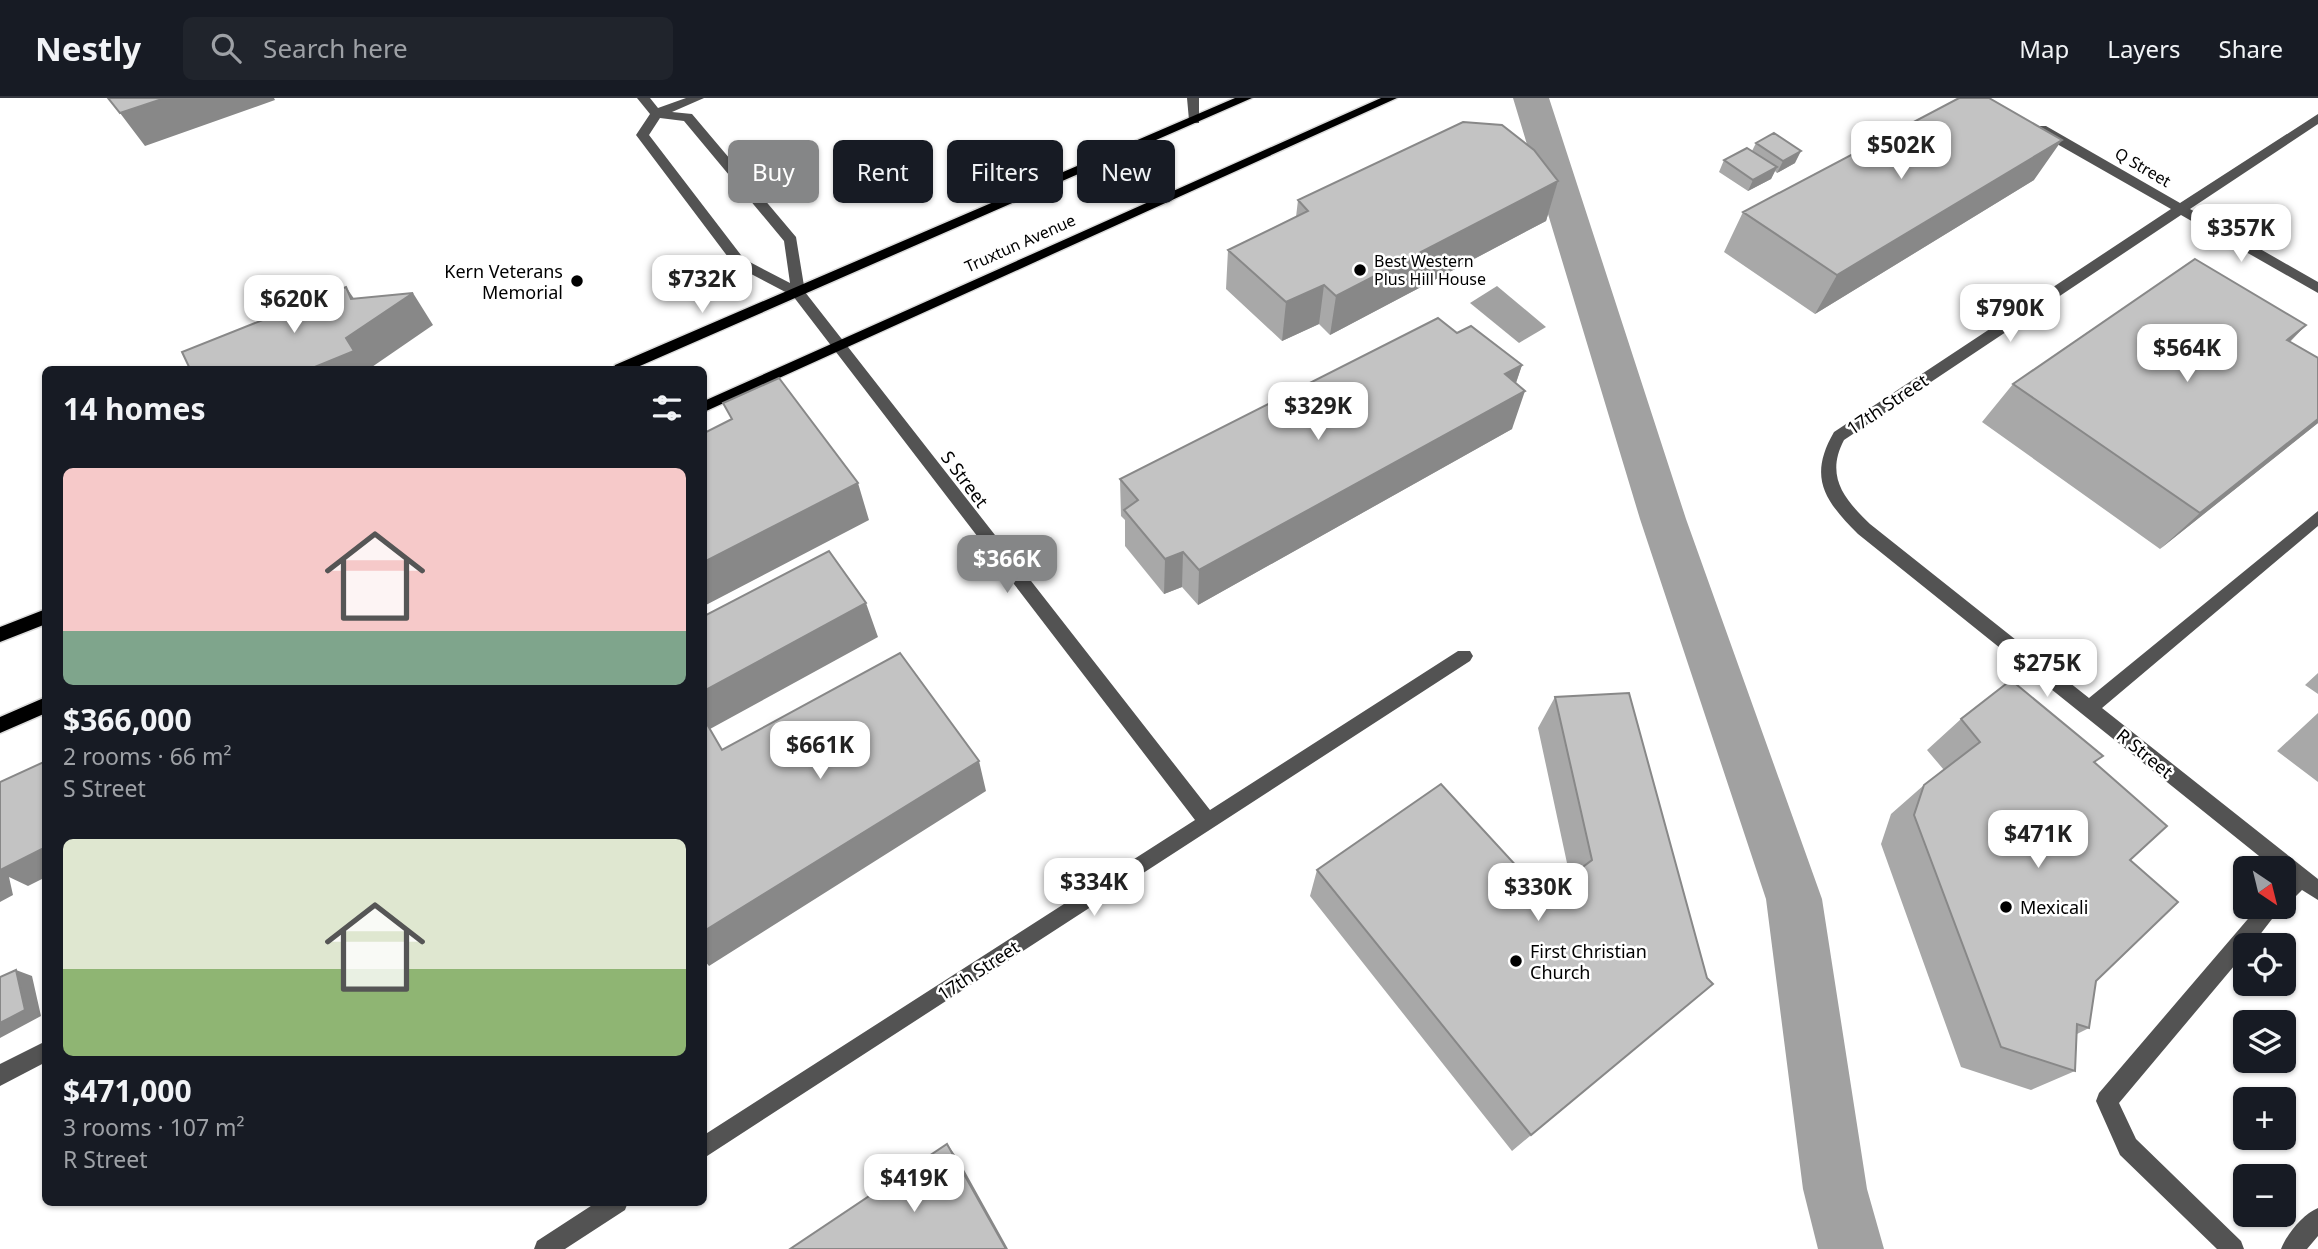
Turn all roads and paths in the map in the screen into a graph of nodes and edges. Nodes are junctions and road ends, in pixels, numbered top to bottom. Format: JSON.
{"nodes":[{"id":1,"x":643,"y":98,"type":"edge"},
{"id":2,"x":698,"y":98,"type":"edge"},
{"id":3,"x":1193,"y":98,"type":"edge"},
{"id":4,"x":1246,"y":98,"type":"edge"},
{"id":5,"x":1391,"y":98,"type":"edge"},
{"id":6,"x":656,"y":114,"type":"junction"},
{"id":7,"x":2318,"y":118,"type":"edge"},
{"id":8,"x":1195,"y":120,"type":"junction"},
{"id":9,"x":2032,"y":124,"type":"edge"},
{"id":10,"x":2181,"y":209,"type":"junction"},
{"id":11,"x":2318,"y":288,"type":"edge"},
{"id":12,"x":798,"y":293,"type":"junction"},
{"id":13,"x":839,"y":345,"type":"junction"},
{"id":14,"x":627,"y":366,"type":"edge"},
{"id":15,"x":707,"y":406,"type":"edge"},
{"id":16,"x":1826,"y":471,"type":"joint"},
{"id":17,"x":2318,"y":517,"type":"edge"},
{"id":18,"x":42,"y":618,"type":"edge"},
{"id":19,"x":0,"y":635,"type":"edge"},
{"id":20,"x":1464,"y":656,"type":"dead end"},
{"id":21,"x":42,"y":706,"type":"edge"},
{"id":22,"x":2089,"y":708,"type":"junction"},
{"id":23,"x":0,"y":724,"type":"edge"},
{"id":24,"x":1206,"y":820,"type":"junction"},
{"id":25,"x":2300,"y":878,"type":"junction"},
{"id":26,"x":2296,"y":882,"type":"edge"},
{"id":27,"x":2318,"y":891,"type":"edge"},
{"id":28,"x":2261,"y":919,"type":"edge"},
{"id":29,"x":42,"y":1053,"type":"edge"},
{"id":30,"x":0,"y":1075,"type":"edge"},
{"id":31,"x":707,"y":1145,"type":"edge"},
{"id":32,"x":611,"y":1206,"type":"edge"},
{"id":33,"x":2318,"y":1219,"type":"edge"},
{"id":34,"x":545,"y":1249,"type":"edge"},
{"id":35,"x":2233,"y":1249,"type":"edge"},
{"id":36,"x":2292,"y":1249,"type":"edge"}],
"edges":[{"from":1,"to":6,"type":"street"},
{"from":2,"to":6,"type":"street"},
{"from":3,"to":8,"type":"street"},
{"from":4,"to":8,"type":"main road"},
{"from":5,"to":13,"type":"main road","name":"Truxtun Avenue"},
{"from":6,"to":12,"type":"street","name":"S Street"},
{"from":6,"to":12,"type":"street","name":"S Street"},
{"from":7,"to":10,"type":"street","name":"17th Street"},
{"from":8,"to":12,"type":"main road"},
{"from":9,"to":10,"type":"street","name":"Q Street"},
{"from":10,"to":11,"type":"street","name":"Q Street"},
{"from":10,"to":16,"type":"street","name":"17th Street"},
{"from":12,"to":13,"type":"street","name":"S Street"},
{"from":12,"to":14,"type":"main road"},
{"from":13,"to":15,"type":"main road","name":"Truxtun Avenue"},
{"from":13,"to":24,"type":"street","name":"S Street"},
{"from":16,"to":22,"type":"street","name":"R Street"},
{"from":17,"to":22,"type":"street"},
{"from":18,"to":19,"type":"main road"},
{"from":20,"to":24,"type":"street","name":"17th Street"},
{"from":21,"to":23,"type":"main road"},
{"from":22,"to":25,"type":"street","name":"R Street"},
{"from":24,"to":31,"type":"street","name":"17th Street"},
{"from":25,"to":26,"type":"street"},
{"from":25,"to":27,"type":"street","name":"R Street"},
{"from":28,"to":35,"type":"street"},
{"from":29,"to":30,"type":"street"},
{"from":32,"to":34,"type":"street"},
{"from":33,"to":36,"type":"street"}]}
